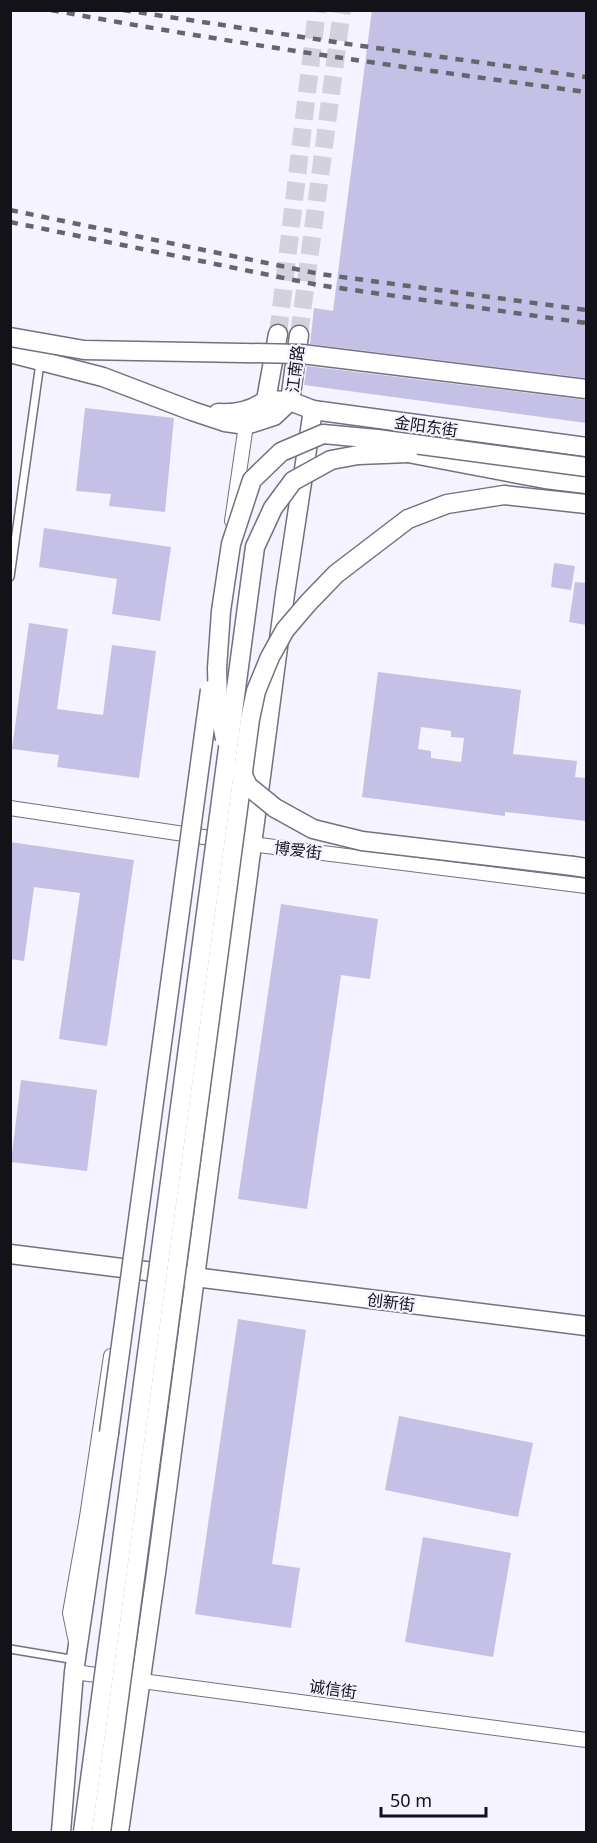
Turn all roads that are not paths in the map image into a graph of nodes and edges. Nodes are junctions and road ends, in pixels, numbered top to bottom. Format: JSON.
{"nodes":[{"id":1,"x":278,"y":333,"type":"tunnel mouth"},
{"id":2,"x":299,"y":335,"type":"tunnel mouth"},
{"id":3,"x":10,"y":337,"type":"edge"},
{"id":4,"x":10,"y":353,"type":"edge"},
{"id":5,"x":41,"y":361,"type":"junction"},
{"id":6,"x":586,"y":389,"type":"edge"},
{"id":7,"x":266,"y":400,"type":"junction"},
{"id":8,"x":290,"y":401,"type":"junction"},
{"id":9,"x":313,"y":410,"type":"junction"},
{"id":10,"x":244,"y":418,"type":"junction"},
{"id":11,"x":586,"y":447,"type":"edge"},
{"id":12,"x":586,"y":467,"type":"edge"},
{"id":13,"x":586,"y":484,"type":"edge"},
{"id":14,"x":586,"y":504,"type":"edge"},
{"id":15,"x":10,"y":577,"type":"edge"},
{"id":16,"x":221,"y":611,"type":"junction"},
{"id":17,"x":10,"y":808,"type":"edge"},
{"id":18,"x":186,"y":834,"type":"junction"},
{"id":19,"x":252,"y":844,"type":"junction"},
{"id":20,"x":580,"y":867,"type":"edge"},
{"id":21,"x":586,"y":886,"type":"edge"},
{"id":22,"x":10,"y":1254,"type":"edge"},
{"id":23,"x":124,"y":1268,"type":"junction"},
{"id":24,"x":195,"y":1277,"type":"junction"},
{"id":25,"x":586,"y":1326,"type":"edge"},
{"id":26,"x":10,"y":1649,"type":"edge"},
{"id":27,"x":76,"y":1661,"type":"junction"},
{"id":28,"x":141,"y":1679,"type":"junction"},
{"id":29,"x":586,"y":1740,"type":"edge"},
{"id":30,"x":61,"y":1833,"type":"edge"},
{"id":31,"x":83,"y":1833,"type":"edge"},
{"id":32,"x":100,"y":1833,"type":"edge"},
{"id":33,"x":119,"y":1833,"type":"edge"}],
"edges":[{"from":1,"to":7,"type":"main road","name":"江南路"},
{"from":2,"to":8,"type":"main road","name":"江南路"},
{"from":3,"to":6,"type":"main road","bridge":true},
{"from":4,"to":5,"type":"main road","name":"江南路"},
{"from":5,"to":10,"type":"main road","name":"江南路"},
{"from":5,"to":15,"type":"lane"},
{"from":7,"to":8,"type":"main road","name":"金阳东街"},
{"from":7,"to":10,"type":"main road","name":"江南路"},
{"from":8,"to":9,"type":"main road","name":"金阳东街"},
{"from":8,"to":10,"type":"main road","name":"江南路"},
{"from":9,"to":11,"type":"main road","name":"金阳东街"},
{"from":9,"to":19,"type":"main road"},
{"from":10,"to":18,"type":"street"},
{"from":12,"to":16,"type":"main road","bridge":true},
{"from":13,"to":31,"type":"main road","bridge":true},
{"from":14,"to":32,"type":"main road","bridge":true},
{"from":16,"to":20,"type":"main road","bridge":true},
{"from":16,"to":27,"type":"main road","bridge":true},
{"from":17,"to":18,"type":"street","name":"博爱街"},
{"from":18,"to":19,"type":"street","name":"博爱街"},
{"from":18,"to":23,"type":"street"},
{"from":19,"to":21,"type":"street","name":"博爱街"},
{"from":19,"to":24,"type":"main road"},
{"from":22,"to":23,"type":"main road","name":"创新街"},
{"from":23,"to":24,"type":"main road","name":"创新街"},
{"from":23,"to":27,"type":"street"},
{"from":24,"to":25,"type":"main road","name":"创新街"},
{"from":24,"to":28,"type":"main road"},
{"from":26,"to":27,"type":"lane"},
{"from":27,"to":28,"type":"street","name":"诚信街"},
{"from":27,"to":30,"type":"main road"},
{"from":28,"to":29,"type":"street","name":"诚信街"},
{"from":28,"to":33,"type":"main road"}]}
